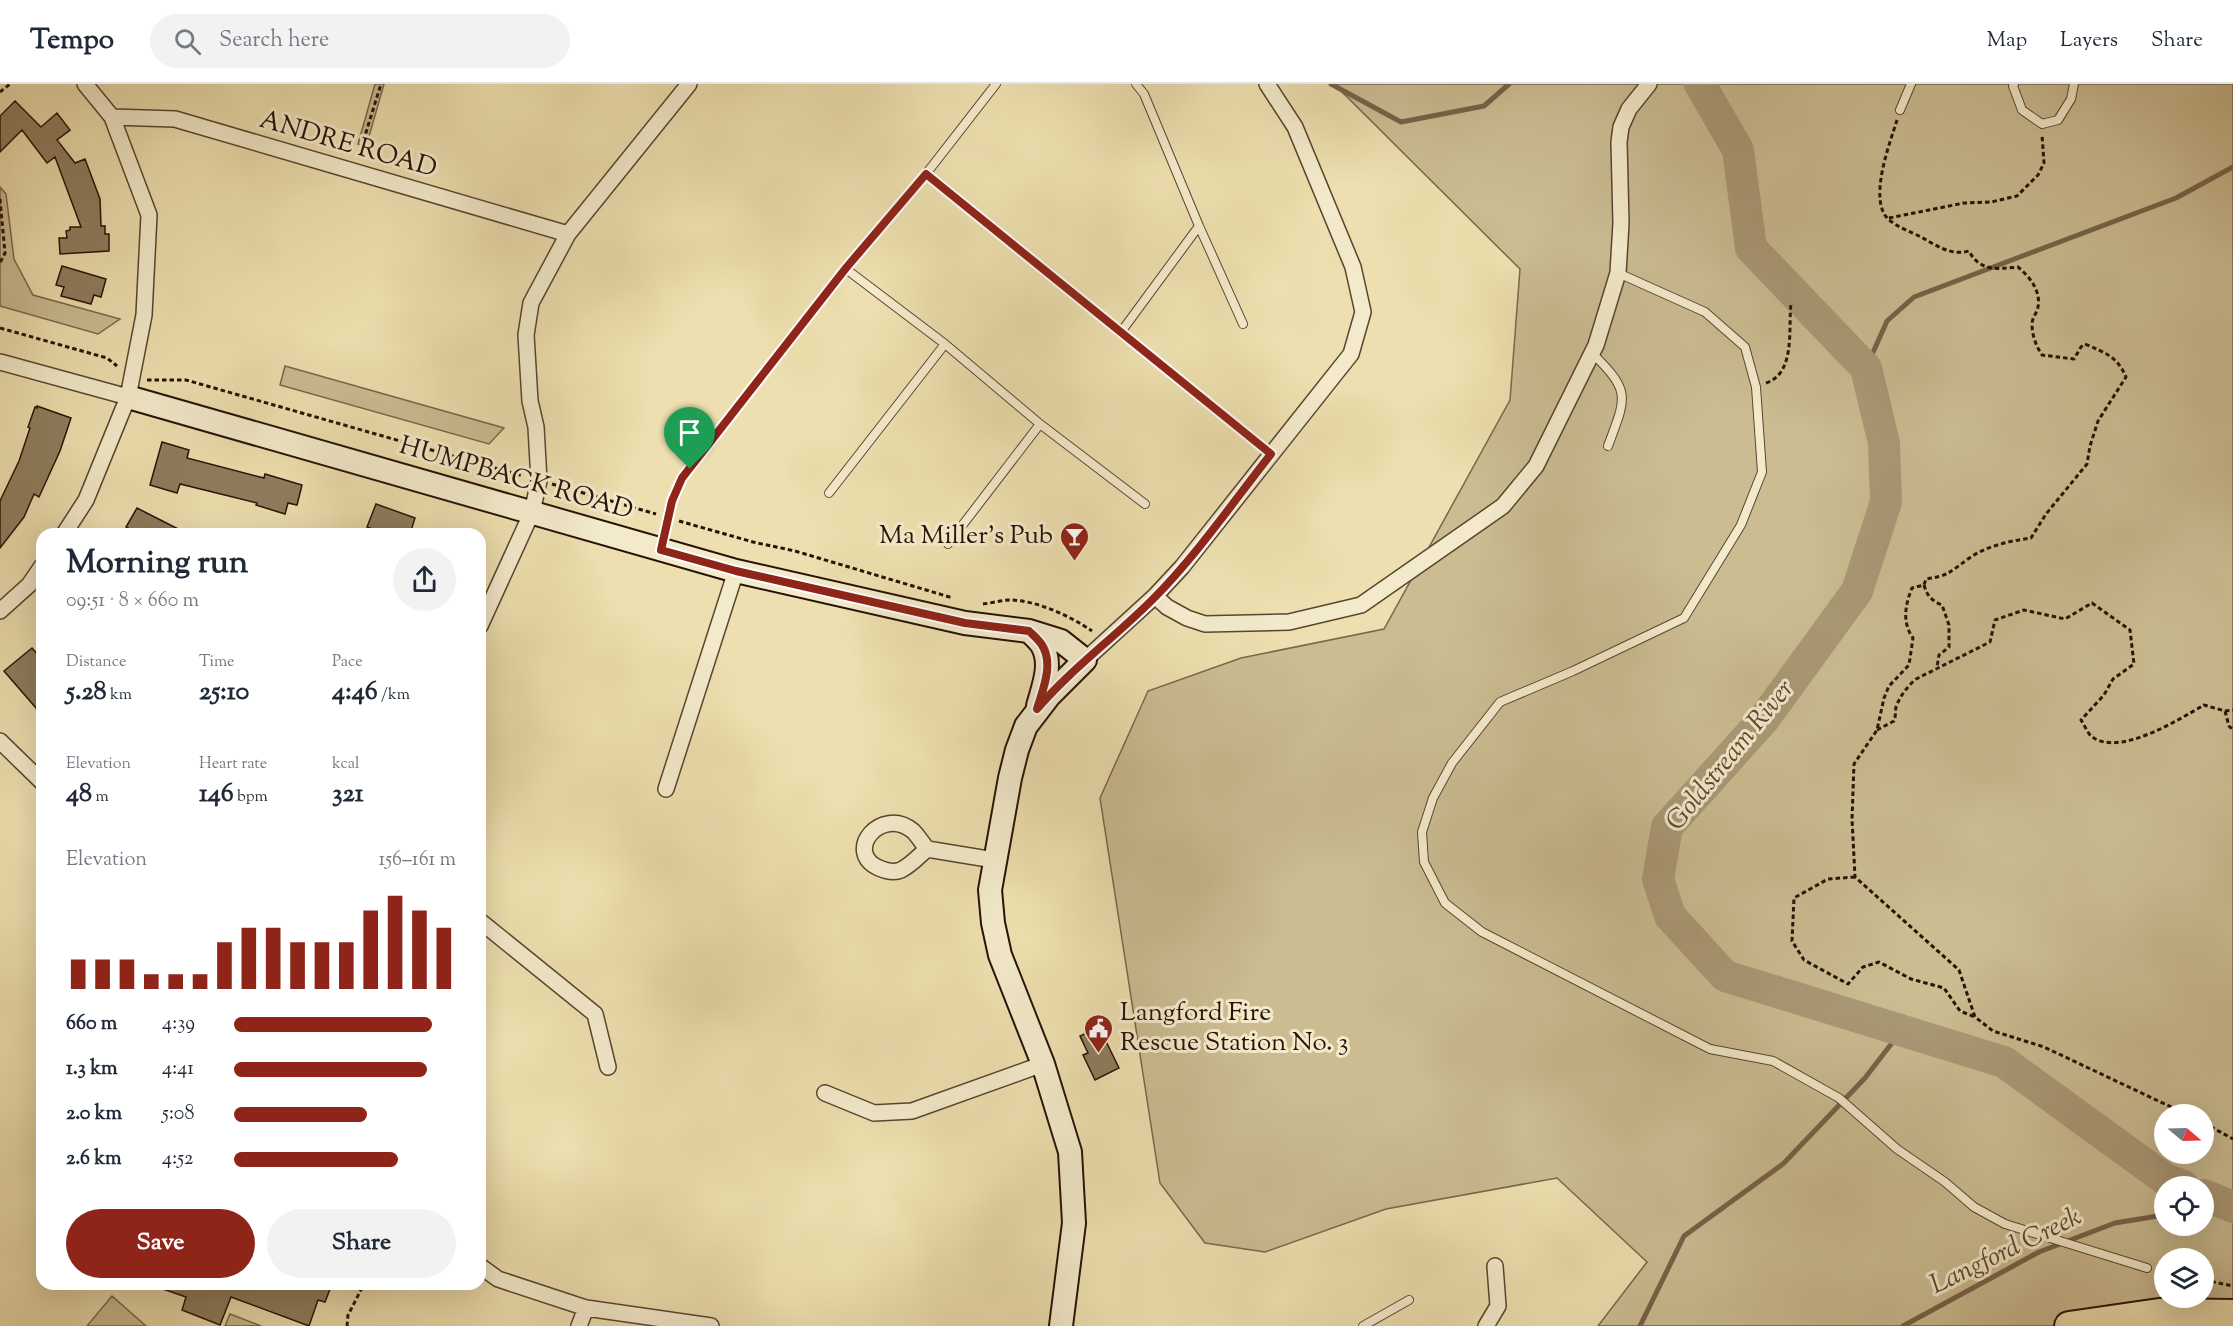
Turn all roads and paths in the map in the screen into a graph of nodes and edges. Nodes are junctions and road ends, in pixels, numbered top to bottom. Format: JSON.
{"nodes":[{"id":1,"x":10,"y":84,"type":"edge"},
{"id":2,"x":85,"y":84,"type":"edge"},
{"id":3,"x":381,"y":84,"type":"edge"},
{"id":4,"x":689,"y":84,"type":"edge"},
{"id":5,"x":996,"y":84,"type":"edge"},
{"id":6,"x":1136,"y":84,"type":"edge"},
{"id":7,"x":1267,"y":84,"type":"edge"},
{"id":8,"x":1649,"y":84,"type":"edge"},
{"id":9,"x":1911,"y":84,"type":"edge"},
{"id":10,"x":2014,"y":84,"type":"edge"},
{"id":11,"x":2074,"y":84,"type":"edge"},
{"id":12,"x":0,"y":92,"type":"edge"},
{"id":13,"x":1900,"y":110,"type":"joint"},
{"id":14,"x":112,"y":117,"type":"junction"},
{"id":15,"x":2042,"y":124,"type":"junction"},
{"id":16,"x":354,"y":171,"type":"junction"},
{"id":17,"x":926,"y":174,"type":"junction"},
{"id":18,"x":0,"y":199,"type":"edge"},
{"id":19,"x":1888,"y":218,"type":"junction"},
{"id":20,"x":1198,"y":226,"type":"junction"},
{"id":21,"x":568,"y":234,"type":"junction"},
{"id":22,"x":0,"y":263,"type":"edge"},
{"id":23,"x":846,"y":268,"type":"junction"},
{"id":24,"x":1618,"y":273,"type":"junction"},
{"id":25,"x":1791,"y":304,"type":"dead end"},
{"id":26,"x":1243,"y":324,"type":"dead end"},
{"id":27,"x":0,"y":328,"type":"edge"},
{"id":28,"x":1121,"y":332,"type":"junction"},
{"id":29,"x":945,"y":344,"type":"junction"},
{"id":30,"x":1592,"y":353,"type":"junction"},
{"id":31,"x":0,"y":362,"type":"edge"},
{"id":32,"x":130,"y":386,"type":"junction"},
{"id":33,"x":1756,"y":387,"type":"junction"},
{"id":34,"x":1040,"y":424,"type":"junction"},
{"id":35,"x":1608,"y":447,"type":"dead end"},
{"id":36,"x":1271,"y":454,"type":"junction"},
{"id":37,"x":539,"y":481,"type":"junction"},
{"id":38,"x":830,"y":493,"type":"dead end"},
{"id":39,"x":1145,"y":504,"type":"dead end"},
{"id":40,"x":532,"y":512,"type":"junction"},
{"id":41,"x":668,"y":518,"type":"junction"},
{"id":42,"x":68,"y":528,"type":"edge"},
{"id":43,"x":948,"y":544,"type":"dead end"},
{"id":44,"x":661,"y":550,"type":"junction"},
{"id":45,"x":736,"y":571,"type":"junction"},
{"id":46,"x":36,"y":575,"type":"edge"},
{"id":47,"x":1924,"y":585,"type":"junction"},
{"id":48,"x":1155,"y":596,"type":"junction"},
{"id":49,"x":962,"y":601,"type":"dead end"},
{"id":50,"x":978,"y":605,"type":"dead end"},
{"id":51,"x":0,"y":611,"type":"edge"},
{"id":52,"x":486,"y":613,"type":"edge"},
{"id":53,"x":1091,"y":629,"type":"dead end"},
{"id":54,"x":1029,"y":631,"type":"junction"},
{"id":55,"x":1085,"y":660,"type":"junction"},
{"id":56,"x":1937,"y":667,"type":"junction"},
{"id":57,"x":1037,"y":709,"type":"junction"},
{"id":58,"x":2225,"y":711,"type":"junction"},
{"id":59,"x":2233,"y":711,"type":"edge"},
{"id":60,"x":1877,"y":730,"type":"junction"},
{"id":61,"x":2233,"y":730,"type":"edge"},
{"id":62,"x":0,"y":741,"type":"edge"},
{"id":63,"x":36,"y":776,"type":"edge"},
{"id":64,"x":666,"y":789,"type":"dead end"},
{"id":65,"x":927,"y":849,"type":"dead end"},
{"id":66,"x":994,"y":860,"type":"junction"},
{"id":67,"x":1855,"y":877,"type":"junction"},
{"id":68,"x":486,"y":926,"type":"edge"},
{"id":69,"x":1975,"y":1017,"type":"junction"},
{"id":70,"x":1043,"y":1064,"type":"junction"},
{"id":71,"x":608,"y":1067,"type":"dead end"},
{"id":72,"x":825,"y":1093,"type":"dead end"},
{"id":73,"x":2165,"y":1104,"type":"edge"},
{"id":74,"x":2214,"y":1129,"type":"edge"},
{"id":75,"x":2233,"y":1139,"type":"edge"},
{"id":76,"x":1496,"y":1266,"type":"dead end"},
{"id":77,"x":2147,"y":1268,"type":"dead end"},
{"id":78,"x":486,"y":1270,"type":"edge"},
{"id":79,"x":2214,"y":1282,"type":"edge"},
{"id":80,"x":2233,"y":1286,"type":"edge"},
{"id":81,"x":361,"y":1290,"type":"edge"},
{"id":82,"x":1409,"y":1300,"type":"dead end"},
{"id":83,"x":586,"y":1308,"type":"junction"},
{"id":84,"x":2233,"y":1314,"type":"edge"},
{"id":85,"x":347,"y":1326,"type":"edge"},
{"id":86,"x":579,"y":1326,"type":"edge"},
{"id":87,"x":711,"y":1326,"type":"edge"},
{"id":88,"x":1061,"y":1326,"type":"edge"},
{"id":89,"x":1363,"y":1326,"type":"edge"},
{"id":90,"x":1486,"y":1326,"type":"edge"},
{"id":91,"x":2069,"y":1326,"type":"edge"}],
"edges":[{"from":1,"to":12,"type":"path"},
{"from":2,"to":14,"type":"street"},
{"from":3,"to":16,"type":"path"},
{"from":4,"to":21,"type":"street"},
{"from":5,"to":17,"type":"lane"},
{"from":6,"to":20,"type":"lane"},
{"from":7,"to":36,"type":"street"},
{"from":8,"to":24,"type":"street"},
{"from":9,"to":13,"type":"lane"},
{"from":10,"to":15,"type":"lane"},
{"from":11,"to":15,"type":"lane"},
{"from":13,"to":19,"type":"path"},
{"from":14,"to":16,"type":"street","name":"ANDRE ROAD"},
{"from":14,"to":32,"type":"street"},
{"from":15,"to":19,"type":"path"},
{"from":16,"to":21,"type":"street","name":"ANDRE ROAD"},
{"from":17,"to":23,"type":"lane"},
{"from":17,"to":28,"type":"lane"},
{"from":18,"to":22,"type":"path"},
{"from":19,"to":47,"type":"path"},
{"from":20,"to":26,"type":"lane"},
{"from":20,"to":28,"type":"lane"},
{"from":21,"to":37,"type":"street"},
{"from":23,"to":29,"type":"lane"},
{"from":23,"to":41,"type":"lane"},
{"from":24,"to":30,"type":"street"},
{"from":24,"to":33,"type":"lane"},
{"from":25,"to":33,"type":"path"},
{"from":27,"to":32,"type":"path"},
{"from":28,"to":36,"type":"lane"},
{"from":29,"to":34,"type":"lane"},
{"from":29,"to":38,"type":"lane"},
{"from":30,"to":35,"type":"lane"},
{"from":30,"to":48,"type":"street"},
{"from":31,"to":32,"type":"street","name":"HUMPBACK ROAD"},
{"from":32,"to":37,"type":"path"},
{"from":32,"to":40,"type":"street","name":"HUMPBACK ROAD"},
{"from":32,"to":42,"type":"street"},
{"from":33,"to":77,"type":"lane"},
{"from":34,"to":39,"type":"lane"},
{"from":34,"to":43,"type":"lane"},
{"from":36,"to":48,"type":"street"},
{"from":37,"to":40,"type":"street"},
{"from":37,"to":41,"type":"path"},
{"from":40,"to":44,"type":"street","name":"HUMPBACK ROAD"},
{"from":40,"to":52,"type":"street"},
{"from":41,"to":44,"type":"lane"},
{"from":41,"to":49,"type":"path"},
{"from":44,"to":45,"type":"street","name":"HUMPBACK ROAD"},
{"from":45,"to":54,"type":"street","name":"HUMPBACK ROAD"},
{"from":45,"to":64,"type":"street"},
{"from":46,"to":51,"type":"street"},
{"from":47,"to":56,"type":"path"},
{"from":47,"to":60,"type":"path"},
{"from":48,"to":55,"type":"street"},
{"from":50,"to":53,"type":"path"},
{"from":54,"to":55,"type":"street","name":"HUMPBACK ROAD"},
{"from":54,"to":57,"type":"street"},
{"from":55,"to":57,"type":"street"},
{"from":56,"to":58,"type":"path"},
{"from":56,"to":60,"type":"path"},
{"from":57,"to":66,"type":"street"},
{"from":58,"to":59,"type":"path"},
{"from":58,"to":61,"type":"path"},
{"from":60,"to":67,"type":"path"},
{"from":62,"to":63,"type":"street"},
{"from":65,"to":66,"type":"street"},
{"from":66,"to":70,"type":"street"},
{"from":67,"to":69,"type":"path"},
{"from":67,"to":69,"type":"path"},
{"from":68,"to":71,"type":"street"},
{"from":69,"to":73,"type":"path"},
{"from":70,"to":72,"type":"street"},
{"from":70,"to":88,"type":"street"},
{"from":74,"to":75,"type":"path"},
{"from":76,"to":90,"type":"street"},
{"from":78,"to":83,"type":"street"},
{"from":79,"to":80,"type":"path"},
{"from":81,"to":85,"type":"path"},
{"from":82,"to":89,"type":"lane"},
{"from":83,"to":86,"type":"street"},
{"from":83,"to":87,"type":"street"},
{"from":84,"to":91,"type":"highway"}]}
